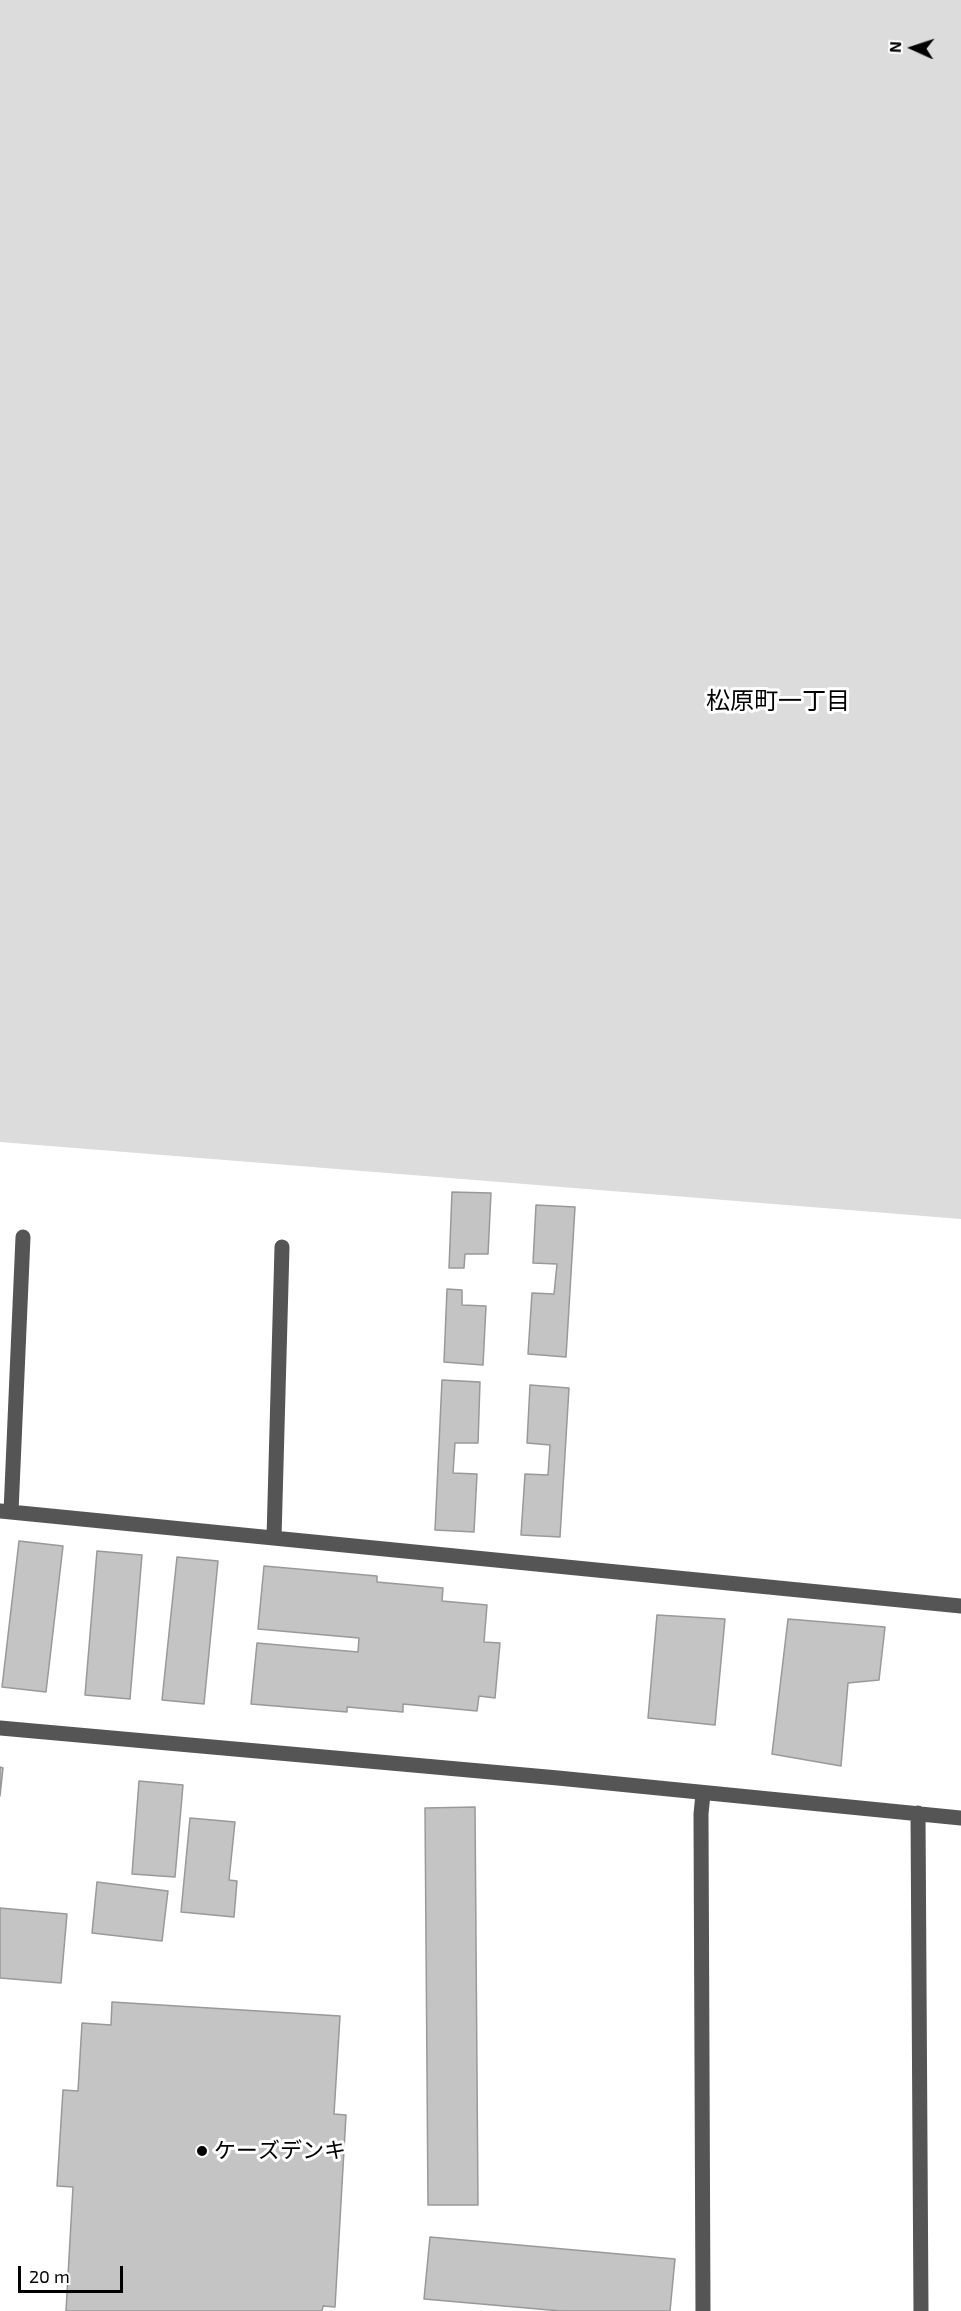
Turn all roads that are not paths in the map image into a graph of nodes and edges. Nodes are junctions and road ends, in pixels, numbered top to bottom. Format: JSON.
{"nodes":[{"id":1,"x":23,"y":1237,"type":"dead end"},
{"id":2,"x":282,"y":1247,"type":"dead end"},
{"id":3,"x":5,"y":1512,"type":"edge"},
{"id":4,"x":274,"y":1538,"type":"junction"},
{"id":5,"x":961,"y":1606,"type":"edge"},
{"id":6,"x":0,"y":1728,"type":"edge"},
{"id":7,"x":703,"y":1794,"type":"junction"},
{"id":8,"x":918,"y":1813,"type":"junction"},
{"id":9,"x":961,"y":1818,"type":"edge"},
{"id":10,"x":703,"y":2311,"type":"edge"},
{"id":11,"x":921,"y":2311,"type":"edge"}],
"edges":[{"from":1,"to":3,"type":"street"},
{"from":2,"to":4,"type":"street"},
{"from":3,"to":4,"type":"street"},
{"from":4,"to":5,"type":"street"},
{"from":6,"to":7,"type":"street"},
{"from":7,"to":8,"type":"street"},
{"from":7,"to":10,"type":"street"},
{"from":8,"to":9,"type":"street"},
{"from":8,"to":11,"type":"street"}]}
